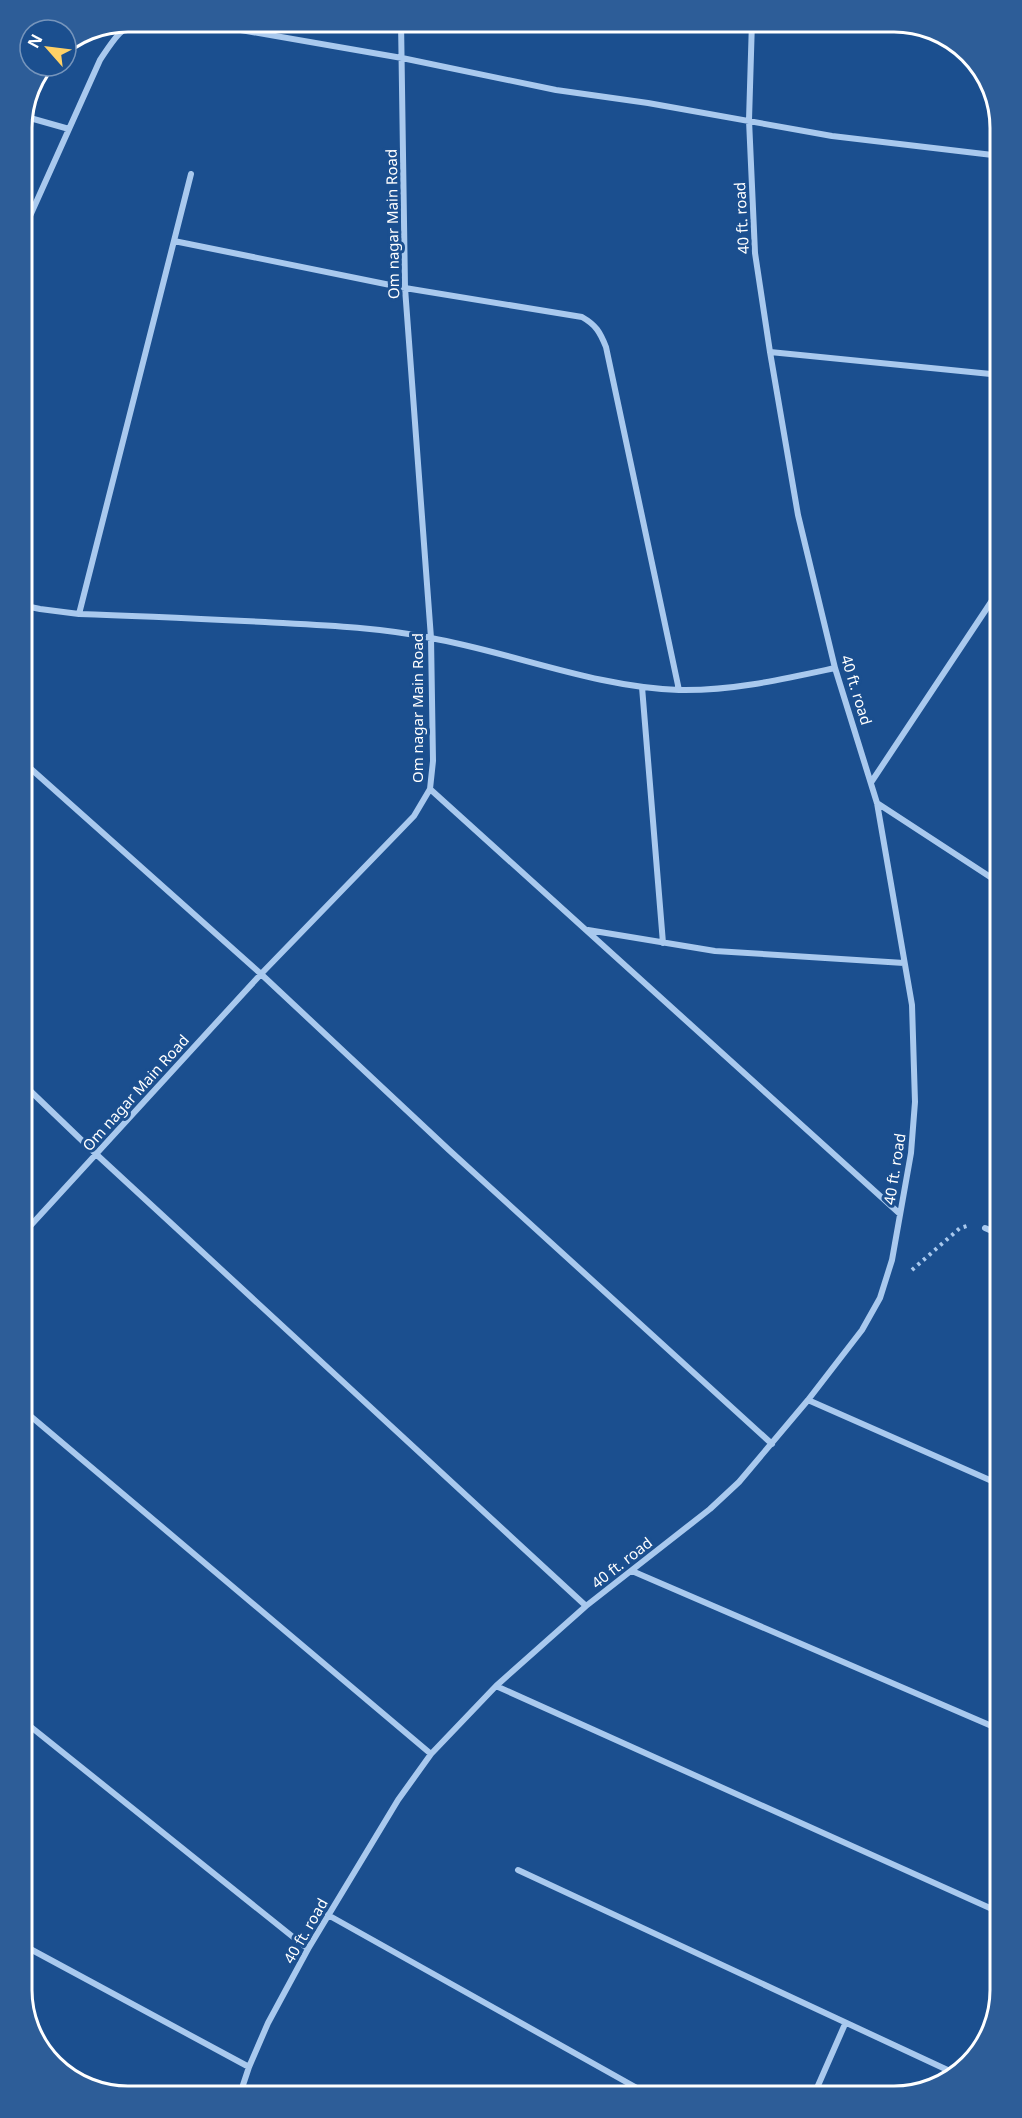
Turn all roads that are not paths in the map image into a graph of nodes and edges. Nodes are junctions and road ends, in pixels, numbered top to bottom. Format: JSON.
{"nodes":[{"id":1,"x":121,"y":32,"type":"edge"},
{"id":2,"x":252,"y":32,"type":"edge"},
{"id":3,"x":401,"y":32,"type":"edge"},
{"id":4,"x":752,"y":32,"type":"edge"},
{"id":5,"x":402,"y":58,"type":"junction"},
{"id":6,"x":32,"y":119,"type":"edge"},
{"id":7,"x":749,"y":120,"type":"junction"},
{"id":8,"x":69,"y":129,"type":"junction"},
{"id":9,"x":990,"y":155,"type":"edge"},
{"id":10,"x":191,"y":174,"type":"dead end"},
{"id":11,"x":32,"y":211,"type":"edge"},
{"id":12,"x":174,"y":241,"type":"junction"},
{"id":13,"x":405,"y":288,"type":"junction"},
{"id":14,"x":770,"y":352,"type":"junction"},
{"id":15,"x":990,"y":374,"type":"edge"},
{"id":16,"x":990,"y":604,"type":"edge"},
{"id":17,"x":32,"y":607,"type":"edge"},
{"id":18,"x":79,"y":614,"type":"junction"},
{"id":19,"x":431,"y":638,"type":"junction"},
{"id":20,"x":836,"y":668,"type":"junction"},
{"id":21,"x":642,"y":687,"type":"junction"},
{"id":22,"x":679,"y":690,"type":"junction"},
{"id":23,"x":32,"y":770,"type":"edge"},
{"id":24,"x":872,"y":781,"type":"junction"},
{"id":25,"x":430,"y":789,"type":"junction"},
{"id":26,"x":877,"y":803,"type":"junction"},
{"id":27,"x":990,"y":877,"type":"edge"},
{"id":28,"x":586,"y":930,"type":"junction"},
{"id":29,"x":663,"y":942,"type":"junction"},
{"id":30,"x":904,"y":963,"type":"junction"},
{"id":31,"x":261,"y":974,"type":"junction"},
{"id":32,"x":32,"y":1093,"type":"edge"},
{"id":33,"x":96,"y":1154,"type":"junction"},
{"id":34,"x":900,"y":1214,"type":"junction"},
{"id":35,"x":32,"y":1224,"type":"edge"},
{"id":36,"x":985,"y":1228,"type":"road end"},
{"id":37,"x":990,"y":1230,"type":"edge"},
{"id":38,"x":808,"y":1400,"type":"junction"},
{"id":39,"x":32,"y":1417,"type":"edge"},
{"id":40,"x":772,"y":1444,"type":"junction"},
{"id":41,"x":990,"y":1480,"type":"edge"},
{"id":42,"x":632,"y":1571,"type":"junction"},
{"id":43,"x":586,"y":1606,"type":"junction"},
{"id":44,"x":496,"y":1686,"type":"junction"},
{"id":45,"x":990,"y":1725,"type":"edge"},
{"id":46,"x":32,"y":1728,"type":"edge"},
{"id":47,"x":431,"y":1754,"type":"junction"},
{"id":48,"x":518,"y":1870,"type":"dead end"},
{"id":49,"x":990,"y":1907,"type":"edge"},
{"id":50,"x":328,"y":1915,"type":"junction"},
{"id":51,"x":308,"y":1949,"type":"junction"},
{"id":52,"x":32,"y":1950,"type":"edge"},
{"id":53,"x":846,"y":2024,"type":"junction"},
{"id":54,"x":249,"y":2067,"type":"junction"},
{"id":55,"x":948,"y":2070,"type":"edge"},
{"id":56,"x":243,"y":2086,"type":"edge"},
{"id":57,"x":633,"y":2086,"type":"edge"},
{"id":58,"x":818,"y":2086,"type":"edge"}],
"edges":[{"from":1,"to":8,"type":"street"},
{"from":2,"to":5,"type":"street"},
{"from":3,"to":5,"type":"street"},
{"from":4,"to":7,"type":"street","name":"40 ft. road"},
{"from":5,"to":7,"type":"street"},
{"from":5,"to":13,"type":"street","name":"Om nagar Main Road"},
{"from":6,"to":8,"type":"street"},
{"from":7,"to":9,"type":"street"},
{"from":7,"to":14,"type":"street","name":"40 ft. road"},
{"from":8,"to":11,"type":"street"},
{"from":10,"to":12,"type":"street"},
{"from":12,"to":13,"type":"street"},
{"from":12,"to":18,"type":"street"},
{"from":13,"to":19,"type":"street","name":"Om nagar Main Road"},
{"from":13,"to":22,"type":"street"},
{"from":14,"to":15,"type":"street"},
{"from":14,"to":20,"type":"street","name":"40 ft. road"},
{"from":16,"to":24,"type":"street"},
{"from":17,"to":18,"type":"street"},
{"from":18,"to":19,"type":"street"},
{"from":19,"to":21,"type":"street"},
{"from":19,"to":25,"type":"street","name":"Om nagar Main Road"},
{"from":20,"to":22,"type":"street"},
{"from":20,"to":24,"type":"street","name":"40 ft. road"},
{"from":21,"to":22,"type":"street"},
{"from":21,"to":29,"type":"street"},
{"from":23,"to":31,"type":"street"},
{"from":24,"to":26,"type":"street","name":"40 ft. road"},
{"from":25,"to":28,"type":"street"},
{"from":25,"to":31,"type":"street","name":"Om nagar Main Road"},
{"from":26,"to":27,"type":"street"},
{"from":26,"to":30,"type":"street","name":"40 ft. road"},
{"from":28,"to":29,"type":"street"},
{"from":28,"to":34,"type":"street"},
{"from":29,"to":30,"type":"street"},
{"from":30,"to":34,"type":"street","name":"40 ft. road"},
{"from":31,"to":33,"type":"street","name":"Om nagar Main Road"},
{"from":31,"to":40,"type":"street"},
{"from":32,"to":33,"type":"street"},
{"from":33,"to":35,"type":"street","name":"Om nagar Main Road"},
{"from":33,"to":43,"type":"street"},
{"from":34,"to":38,"type":"street","name":"40 ft. road"},
{"from":36,"to":37,"type":"street"},
{"from":38,"to":40,"type":"street","name":"40 ft. road"},
{"from":38,"to":41,"type":"street"},
{"from":39,"to":47,"type":"street"},
{"from":40,"to":42,"type":"street","name":"40 ft. road"},
{"from":42,"to":43,"type":"street","name":"40 ft. road"},
{"from":42,"to":45,"type":"street"},
{"from":43,"to":44,"type":"street","name":"40 ft. road"},
{"from":44,"to":47,"type":"street","name":"40 ft. road"},
{"from":44,"to":49,"type":"street"},
{"from":46,"to":51,"type":"street"},
{"from":47,"to":50,"type":"street","name":"40 ft. road"},
{"from":48,"to":53,"type":"street"},
{"from":50,"to":51,"type":"street","name":"40 ft. road"},
{"from":50,"to":57,"type":"street"},
{"from":51,"to":54,"type":"street","name":"40 ft. road"},
{"from":52,"to":54,"type":"street"},
{"from":53,"to":55,"type":"street"},
{"from":53,"to":58,"type":"street"},
{"from":54,"to":56,"type":"street","name":"40 ft. road"}]}
